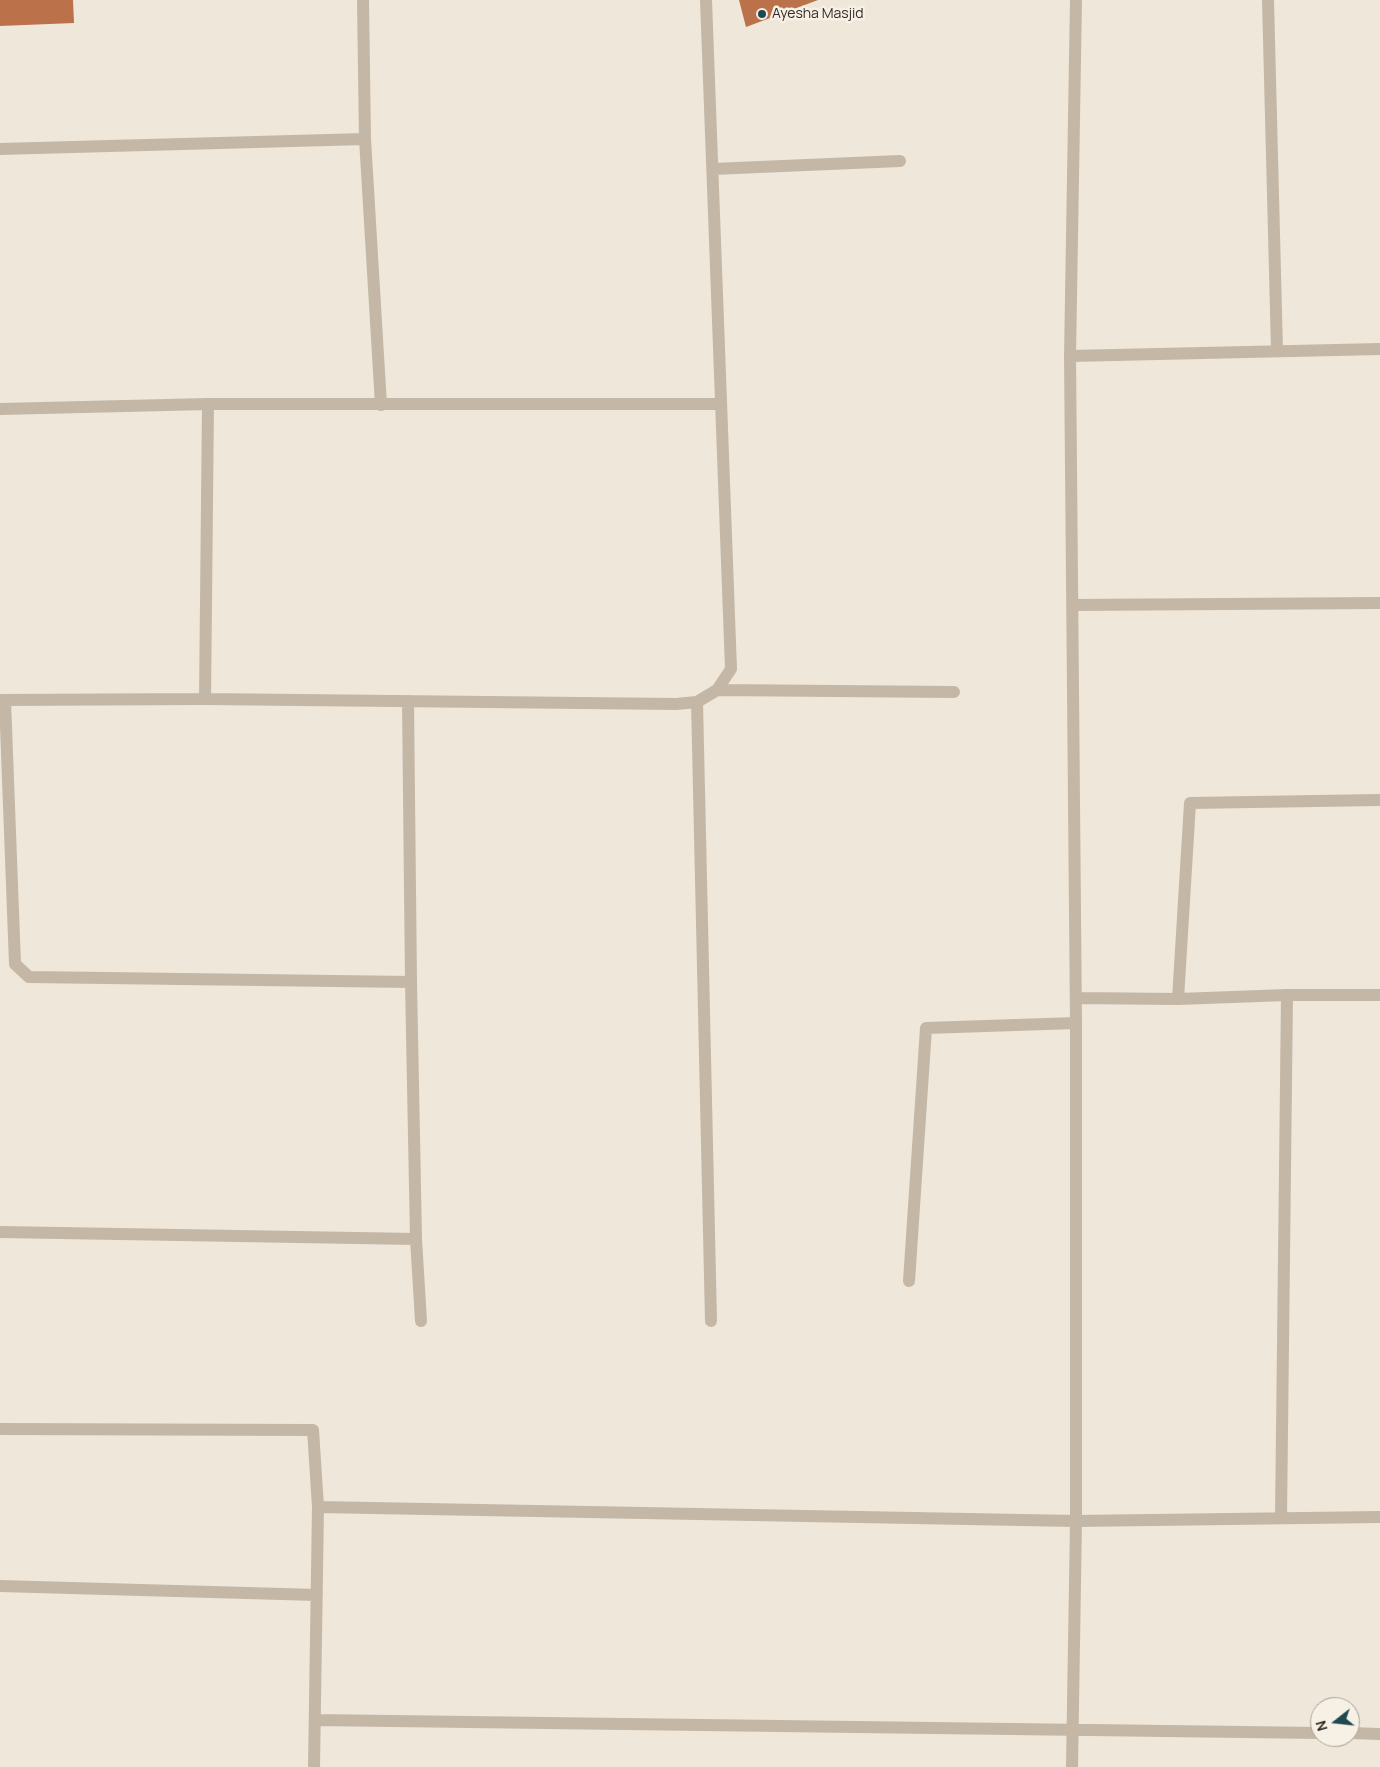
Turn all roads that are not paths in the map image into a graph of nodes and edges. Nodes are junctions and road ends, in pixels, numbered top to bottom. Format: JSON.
{"nodes":[{"id":1,"x":363,"y":0,"type":"edge"},
{"id":2,"x":706,"y":0,"type":"edge"},
{"id":3,"x":1076,"y":0,"type":"edge"},
{"id":4,"x":1268,"y":0,"type":"edge"},
{"id":5,"x":365,"y":139,"type":"junction"},
{"id":6,"x":0,"y":149,"type":"edge"},
{"id":7,"x":900,"y":162,"type":"dead end"},
{"id":8,"x":713,"y":169,"type":"junction"},
{"id":9,"x":1380,"y":349,"type":"edge"},
{"id":10,"x":1277,"y":350,"type":"junction"},
{"id":11,"x":1070,"y":356,"type":"junction"},
{"id":12,"x":208,"y":404,"type":"junction"},
{"id":13,"x":722,"y":404,"type":"junction"},
{"id":14,"x":381,"y":405,"type":"junction"},
{"id":15,"x":0,"y":409,"type":"edge"},
{"id":16,"x":1380,"y":602,"type":"edge"},
{"id":17,"x":1072,"y":605,"type":"junction"},
{"id":18,"x":717,"y":690,"type":"junction"},
{"id":19,"x":954,"y":692,"type":"dead end"},
{"id":20,"x":205,"y":699,"type":"junction"},
{"id":21,"x":2,"y":700,"type":"edge"},
{"id":22,"x":408,"y":701,"type":"junction"},
{"id":23,"x":697,"y":702,"type":"junction"},
{"id":24,"x":1380,"y":800,"type":"edge"},
{"id":25,"x":411,"y":982,"type":"junction"},
{"id":26,"x":1287,"y":995,"type":"junction"},
{"id":27,"x":1380,"y":995,"type":"edge"},
{"id":28,"x":1076,"y":998,"type":"junction"},
{"id":29,"x":1178,"y":999,"type":"junction"},
{"id":30,"x":1076,"y":1023,"type":"junction"},
{"id":31,"x":0,"y":1232,"type":"edge"},
{"id":32,"x":416,"y":1239,"type":"junction"},
{"id":33,"x":909,"y":1281,"type":"dead end"},
{"id":34,"x":421,"y":1321,"type":"dead end"},
{"id":35,"x":711,"y":1321,"type":"dead end"},
{"id":36,"x":0,"y":1429,"type":"edge"},
{"id":37,"x":318,"y":1507,"type":"junction"},
{"id":38,"x":1380,"y":1517,"type":"edge"},
{"id":39,"x":1281,"y":1518,"type":"junction"},
{"id":40,"x":1076,"y":1522,"type":"junction"},
{"id":41,"x":0,"y":1586,"type":"edge"},
{"id":42,"x":317,"y":1595,"type":"junction"},
{"id":43,"x":315,"y":1720,"type":"junction"},
{"id":44,"x":1072,"y":1730,"type":"junction"},
{"id":45,"x":1310,"y":1733,"type":"edge"},
{"id":46,"x":1360,"y":1733,"type":"edge"},
{"id":47,"x":1380,"y":1734,"type":"edge"},
{"id":48,"x":314,"y":1767,"type":"edge"},
{"id":49,"x":1072,"y":1767,"type":"edge"}],
"edges":[{"from":1,"to":5,"type":"street"},
{"from":2,"to":8,"type":"street"},
{"from":3,"to":11,"type":"street"},
{"from":4,"to":10,"type":"street"},
{"from":5,"to":6,"type":"street"},
{"from":5,"to":14,"type":"street"},
{"from":7,"to":8,"type":"street"},
{"from":8,"to":13,"type":"street"},
{"from":9,"to":10,"type":"street"},
{"from":10,"to":11,"type":"street"},
{"from":11,"to":17,"type":"street"},
{"from":12,"to":14,"type":"street"},
{"from":12,"to":15,"type":"street"},
{"from":12,"to":20,"type":"street"},
{"from":13,"to":14,"type":"street"},
{"from":13,"to":18,"type":"street"},
{"from":16,"to":17,"type":"street"},
{"from":17,"to":28,"type":"street"},
{"from":18,"to":19,"type":"street"},
{"from":18,"to":23,"type":"street"},
{"from":20,"to":21,"type":"street"},
{"from":20,"to":22,"type":"street"},
{"from":21,"to":25,"type":"street"},
{"from":22,"to":23,"type":"street"},
{"from":22,"to":25,"type":"street"},
{"from":23,"to":35,"type":"street"},
{"from":24,"to":29,"type":"street"},
{"from":25,"to":32,"type":"street"},
{"from":26,"to":27,"type":"street"},
{"from":26,"to":29,"type":"street"},
{"from":26,"to":39,"type":"street"},
{"from":28,"to":29,"type":"street"},
{"from":28,"to":30,"type":"street"},
{"from":30,"to":33,"type":"street"},
{"from":30,"to":40,"type":"street"},
{"from":31,"to":32,"type":"street"},
{"from":32,"to":34,"type":"street"},
{"from":36,"to":37,"type":"street"},
{"from":37,"to":40,"type":"street"},
{"from":37,"to":42,"type":"street"},
{"from":38,"to":39,"type":"street"},
{"from":39,"to":40,"type":"street"},
{"from":40,"to":44,"type":"street"},
{"from":41,"to":42,"type":"street"},
{"from":42,"to":43,"type":"street"},
{"from":43,"to":44,"type":"street"},
{"from":43,"to":48,"type":"street"},
{"from":44,"to":45,"type":"street"},
{"from":44,"to":49,"type":"street"},
{"from":46,"to":47,"type":"street"}]}
